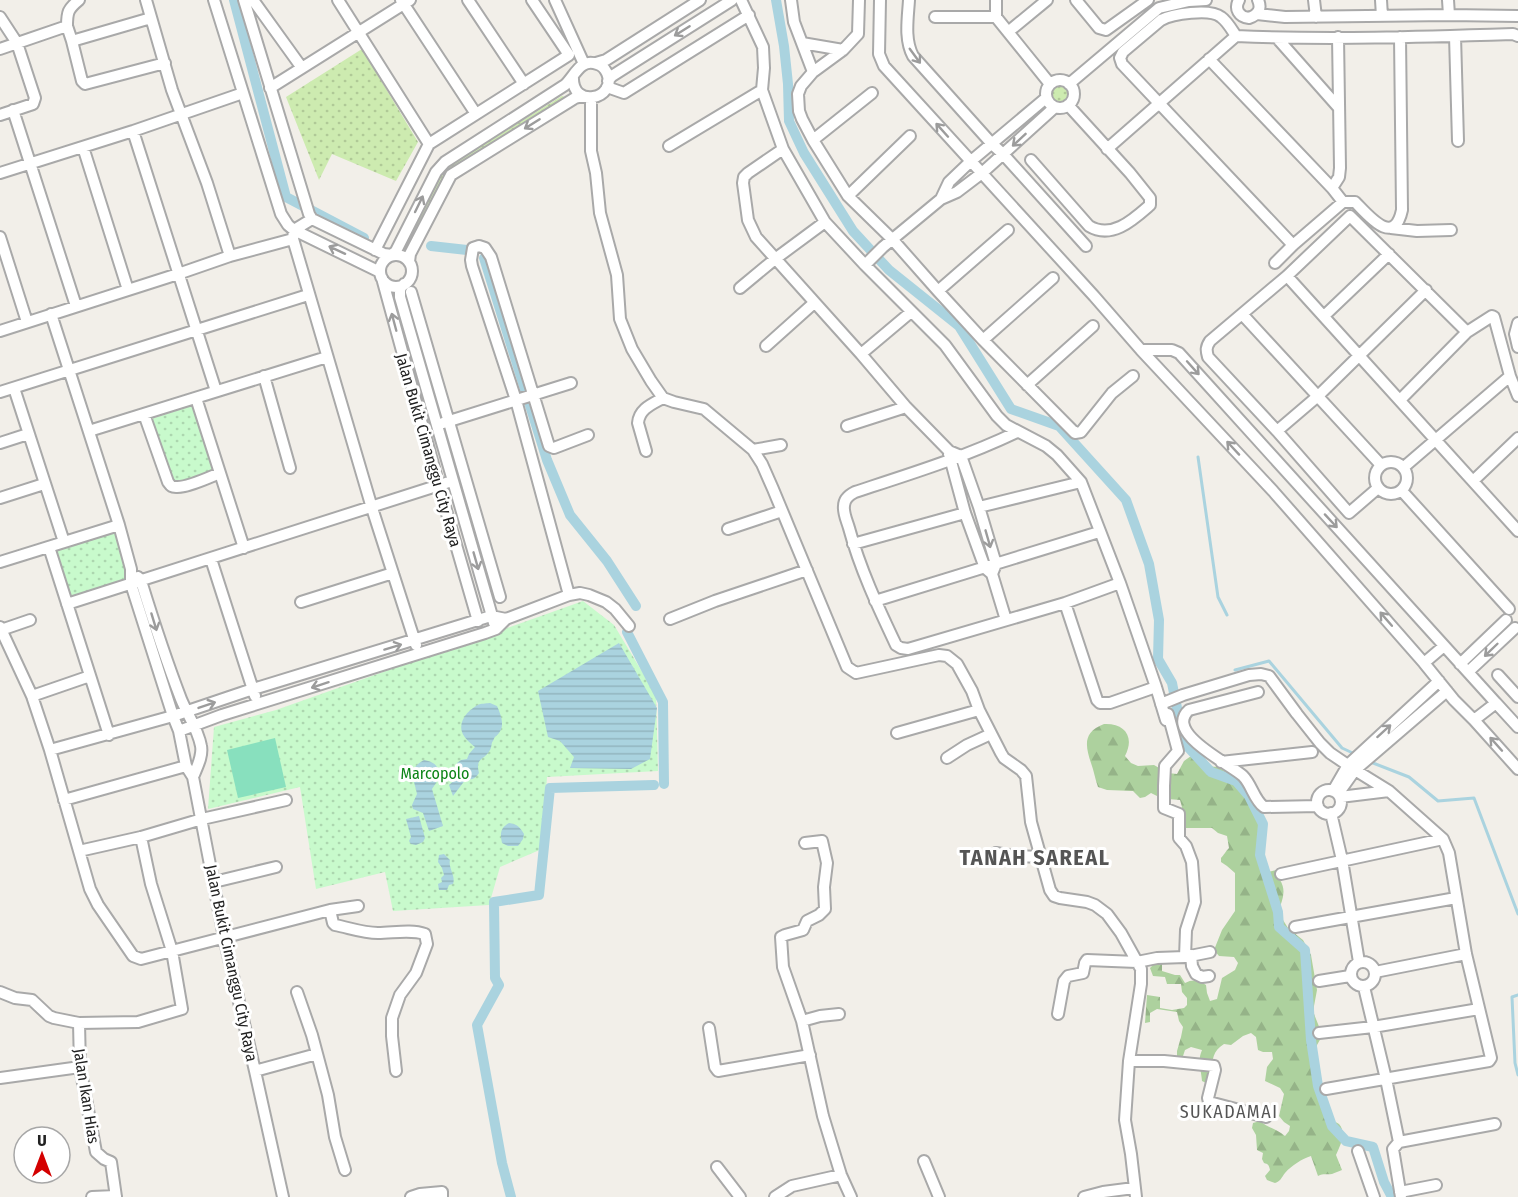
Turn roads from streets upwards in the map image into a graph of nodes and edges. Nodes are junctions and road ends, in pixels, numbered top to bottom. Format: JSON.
{"nodes":[{"id":1,"x":79,"y":0,"type":"edge"},
{"id":2,"x":214,"y":0,"type":"edge"},
{"id":3,"x":244,"y":0,"type":"edge"},
{"id":4,"x":253,"y":0,"type":"edge"},
{"id":5,"x":338,"y":0,"type":"edge"},
{"id":6,"x":468,"y":0,"type":"edge"},
{"id":7,"x":532,"y":0,"type":"edge"},
{"id":8,"x":555,"y":0,"type":"edge"},
{"id":9,"x":700,"y":0,"type":"edge"},
{"id":10,"x":732,"y":0,"type":"edge"},
{"id":11,"x":741,"y":0,"type":"edge"},
{"id":12,"x":791,"y":0,"type":"edge"},
{"id":13,"x":859,"y":0,"type":"edge"},
{"id":14,"x":880,"y":0,"type":"edge"},
{"id":15,"x":909,"y":0,"type":"edge"},
{"id":16,"x":996,"y":0,"type":"edge"},
{"id":17,"x":1047,"y":0,"type":"edge"},
{"id":18,"x":1076,"y":0,"type":"edge"},
{"id":19,"x":1148,"y":0,"type":"edge"},
{"id":20,"x":1206,"y":0,"type":"edge"},
{"id":21,"x":1239,"y":0,"type":"edge"},
{"id":22,"x":1258,"y":0,"type":"edge"},
{"id":23,"x":1314,"y":0,"type":"edge"},
{"id":24,"x":1381,"y":0,"type":"edge"},
{"id":25,"x":1448,"y":0,"type":"edge"},
{"id":26,"x":150,"y":1,"type":"edge"},
{"id":27,"x":405,"y":1,"type":"edge"},
{"id":28,"x":66,"y":5,"type":"edge"},
{"id":29,"x":1257,"y":14,"type":"junction"},
{"id":30,"x":749,"y":15,"type":"junction"},
{"id":31,"x":1449,"y":15,"type":"junction"},
{"id":32,"x":1382,"y":16,"type":"junction"},
{"id":33,"x":1518,"y":16,"type":"edge"},
{"id":34,"x":0,"y":17,"type":"edge"},
{"id":35,"x":935,"y":17,"type":"dead end"},
{"id":36,"x":996,"y":17,"type":"junction"},
{"id":37,"x":1316,"y":17,"type":"junction"},
{"id":38,"x":151,"y":18,"type":"junction"},
{"id":39,"x":67,"y":26,"type":"junction"},
{"id":40,"x":1008,"y":32,"type":"junction"},
{"id":41,"x":358,"y":33,"type":"junction"},
{"id":42,"x":1236,"y":36,"type":"junction"},
{"id":43,"x":1455,"y":36,"type":"junction"},
{"id":44,"x":1518,"y":36,"type":"edge"},
{"id":45,"x":1338,"y":37,"type":"junction"},
{"id":46,"x":1400,"y":37,"type":"junction"},
{"id":47,"x":1277,"y":38,"type":"junction"},
{"id":48,"x":72,"y":40,"type":"junction"},
{"id":49,"x":16,"y":43,"type":"junction"},
{"id":50,"x":802,"y":43,"type":"junction"},
{"id":51,"x":0,"y":49,"type":"edge"},
{"id":52,"x":843,"y":50,"type":"junction"},
{"id":53,"x":1209,"y":59,"type":"junction"},
{"id":54,"x":165,"y":63,"type":"junction"},
{"id":55,"x":590,"y":63,"type":"junction"},
{"id":56,"x":302,"y":68,"type":"junction"},
{"id":57,"x":813,"y":72,"type":"junction"},
{"id":58,"x":573,"y":76,"type":"junction"},
{"id":59,"x":524,"y":84,"type":"junction"},
{"id":60,"x":608,"y":84,"type":"junction"},
{"id":61,"x":1050,"y":84,"type":"junction"},
{"id":62,"x":1070,"y":84,"type":"junction"},
{"id":63,"x":270,"y":88,"type":"junction"},
{"id":64,"x":762,"y":90,"type":"junction"},
{"id":65,"x":243,"y":93,"type":"junction"},
{"id":66,"x":872,"y":93,"type":"dead end"},
{"id":67,"x":587,"y":97,"type":"junction"},
{"id":68,"x":1046,"y":98,"type":"junction"},
{"id":69,"x":1158,"y":103,"type":"junction"},
{"id":70,"x":1068,"y":105,"type":"junction"},
{"id":71,"x":1055,"y":107,"type":"junction"},
{"id":72,"x":1339,"y":108,"type":"junction"},
{"id":73,"x":13,"y":110,"type":"junction"},
{"id":74,"x":476,"y":114,"type":"junction"},
{"id":75,"x":0,"y":115,"type":"edge"},
{"id":76,"x":182,"y":115,"type":"junction"},
{"id":77,"x":133,"y":131,"type":"junction"},
{"id":78,"x":910,"y":136,"type":"dead end"},
{"id":79,"x":813,"y":140,"type":"junction"},
{"id":80,"x":1458,"y":141,"type":"dead end"},
{"id":81,"x":429,"y":144,"type":"junction"},
{"id":82,"x":992,"y":144,"type":"junction"},
{"id":83,"x":669,"y":146,"type":"dead end"},
{"id":84,"x":83,"y":147,"type":"junction"},
{"id":85,"x":783,"y":149,"type":"junction"},
{"id":86,"x":1107,"y":149,"type":"junction"},
{"id":87,"x":1003,"y":154,"type":"junction"},
{"id":88,"x":1031,"y":160,"type":"dead end"},
{"id":89,"x":971,"y":162,"type":"junction"},
{"id":90,"x":30,"y":163,"type":"junction"},
{"id":91,"x":0,"y":173,"type":"edge"},
{"id":92,"x":982,"y":173,"type":"junction"},
{"id":93,"x":1332,"y":188,"type":"junction"},
{"id":94,"x":848,"y":196,"type":"junction"},
{"id":95,"x":941,"y":200,"type":"junction"},
{"id":96,"x":1343,"y":202,"type":"junction"},
{"id":97,"x":308,"y":211,"type":"junction"},
{"id":98,"x":825,"y":222,"type":"junction"},
{"id":99,"x":1391,"y":228,"type":"junction"},
{"id":100,"x":1008,"y":230,"type":"dead end"},
{"id":101,"x":1450,"y":230,"type":"dead end"},
{"id":102,"x":293,"y":234,"type":"junction"},
{"id":103,"x":0,"y":237,"type":"edge"},
{"id":104,"x":894,"y":240,"type":"junction"},
{"id":105,"x":1293,"y":245,"type":"junction"},
{"id":106,"x":1086,"y":246,"type":"dead end"},
{"id":107,"x":375,"y":250,"type":"junction"},
{"id":108,"x":1389,"y":254,"type":"junction"},
{"id":109,"x":392,"y":255,"type":"junction"},
{"id":110,"x":230,"y":256,"type":"junction"},
{"id":111,"x":775,"y":259,"type":"junction"},
{"id":112,"x":409,"y":262,"type":"junction"},
{"id":113,"x":867,"y":263,"type":"junction"},
{"id":114,"x":1275,"y":263,"type":"dead end"},
{"id":115,"x":178,"y":274,"type":"junction"},
{"id":116,"x":381,"y":275,"type":"junction"},
{"id":117,"x":1287,"y":276,"type":"junction"},
{"id":118,"x":1053,"y":278,"type":"dead end"},
{"id":119,"x":408,"y":288,"type":"junction"},
{"id":120,"x":740,"y":288,"type":"dead end"},
{"id":121,"x":128,"y":290,"type":"junction"},
{"id":122,"x":1426,"y":290,"type":"junction"},
{"id":123,"x":938,"y":291,"type":"junction"},
{"id":124,"x":308,"y":295,"type":"junction"},
{"id":125,"x":814,"y":303,"type":"junction"},
{"id":126,"x":76,"y":306,"type":"junction"},
{"id":127,"x":911,"y":312,"type":"junction"},
{"id":128,"x":51,"y":314,"type":"junction"},
{"id":129,"x":1242,"y":314,"type":"junction"},
{"id":130,"x":1324,"y":316,"type":"junction"},
{"id":131,"x":27,"y":322,"type":"junction"},
{"id":132,"x":1518,"y":323,"type":"edge"},
{"id":133,"x":1094,"y":326,"type":"dead end"},
{"id":134,"x":196,"y":330,"type":"junction"},
{"id":135,"x":0,"y":331,"type":"edge"},
{"id":136,"x":1467,"y":332,"type":"junction"},
{"id":137,"x":983,"y":340,"type":"junction"},
{"id":138,"x":766,"y":346,"type":"dead end"},
{"id":139,"x":1518,"y":347,"type":"edge"},
{"id":140,"x":1141,"y":350,"type":"junction"},
{"id":141,"x":861,"y":354,"type":"junction"},
{"id":142,"x":1359,"y":355,"type":"junction"},
{"id":143,"x":327,"y":357,"type":"junction"},
{"id":144,"x":69,"y":370,"type":"junction"},
{"id":145,"x":264,"y":376,"type":"junction"},
{"id":146,"x":1133,"y":376,"type":"dead end"},
{"id":147,"x":1510,"y":376,"type":"junction"},
{"id":148,"x":571,"y":383,"type":"dead end"},
{"id":149,"x":1027,"y":385,"type":"junction"},
{"id":150,"x":14,"y":388,"type":"junction"},
{"id":151,"x":0,"y":392,"type":"edge"},
{"id":152,"x":216,"y":392,"type":"junction"},
{"id":153,"x":1318,"y":396,"type":"junction"},
{"id":154,"x":1518,"y":396,"type":"edge"},
{"id":155,"x":525,"y":397,"type":"junction"},
{"id":156,"x":196,"y":398,"type":"junction"},
{"id":157,"x":663,"y":398,"type":"junction"},
{"id":158,"x":1400,"y":400,"type":"junction"},
{"id":159,"x":906,"y":408,"type":"junction"},
{"id":160,"x":144,"y":414,"type":"junction"},
{"id":161,"x":450,"y":421,"type":"junction"},
{"id":162,"x":437,"y":425,"type":"junction"},
{"id":163,"x":847,"y":426,"type":"dead end"},
{"id":164,"x":89,"y":431,"type":"junction"},
{"id":165,"x":1277,"y":431,"type":"junction"},
{"id":166,"x":1017,"y":432,"type":"junction"},
{"id":167,"x":28,"y":434,"type":"junction"},
{"id":168,"x":588,"y":435,"type":"dead end"},
{"id":169,"x":1518,"y":438,"type":"edge"},
{"id":170,"x":1435,"y":440,"type":"junction"},
{"id":171,"x":0,"y":443,"type":"edge"},
{"id":172,"x":781,"y":445,"type":"dead end"},
{"id":173,"x":753,"y":450,"type":"junction"},
{"id":174,"x":646,"y":451,"type":"dead end"},
{"id":175,"x":949,"y":455,"type":"junction"},
{"id":176,"x":961,"y":456,"type":"junction"},
{"id":177,"x":1381,"y":465,"type":"junction"},
{"id":178,"x":290,"y":468,"type":"dead end"},
{"id":179,"x":1404,"y":468,"type":"junction"},
{"id":180,"x":220,"y":473,"type":"junction"},
{"id":181,"x":453,"y":481,"type":"junction"},
{"id":182,"x":1473,"y":481,"type":"junction"},
{"id":183,"x":1081,"y":482,"type":"junction"},
{"id":184,"x":44,"y":484,"type":"junction"},
{"id":185,"x":439,"y":486,"type":"junction"},
{"id":186,"x":1378,"y":488,"type":"junction"},
{"id":187,"x":1402,"y":491,"type":"junction"},
{"id":188,"x":0,"y":498,"type":"edge"},
{"id":189,"x":979,"y":507,"type":"junction"},
{"id":190,"x":372,"y":508,"type":"junction"},
{"id":191,"x":783,"y":513,"type":"junction"},
{"id":192,"x":965,"y":513,"type":"junction"},
{"id":193,"x":1518,"y":513,"type":"edge"},
{"id":194,"x":1509,"y":522,"type":"junction"},
{"id":195,"x":119,"y":525,"type":"junction"},
{"id":196,"x":729,"y":531,"type":"dead end"},
{"id":197,"x":1518,"y":531,"type":"edge"},
{"id":198,"x":1100,"y":532,"type":"junction"},
{"id":199,"x":63,"y":542,"type":"junction"},
{"id":200,"x":853,"y":544,"type":"junction"},
{"id":201,"x":49,"y":547,"type":"junction"},
{"id":202,"x":244,"y":548,"type":"junction"},
{"id":203,"x":211,"y":559,"type":"junction"},
{"id":204,"x":0,"y":562,"type":"edge"},
{"id":205,"x":991,"y":569,"type":"junction"},
{"id":206,"x":807,"y":570,"type":"junction"},
{"id":207,"x":393,"y":573,"type":"junction"},
{"id":208,"x":136,"y":582,"type":"junction"},
{"id":209,"x":1120,"y":583,"type":"junction"},
{"id":210,"x":569,"y":595,"type":"junction"},
{"id":211,"x":500,"y":597,"type":"dead end"},
{"id":212,"x":875,"y":601,"type":"junction"},
{"id":213,"x":301,"y":602,"type":"dead end"},
{"id":214,"x":1065,"y":603,"type":"junction"},
{"id":215,"x":67,"y":604,"type":"junction"},
{"id":216,"x":491,"y":616,"type":"junction"},
{"id":217,"x":1513,"y":618,"type":"edge"},
{"id":218,"x":506,"y":619,"type":"junction"},
{"id":219,"x":670,"y":619,"type":"dead end"},
{"id":220,"x":30,"y":620,"type":"dead end"},
{"id":221,"x":1006,"y":620,"type":"junction"},
{"id":222,"x":478,"y":621,"type":"junction"},
{"id":223,"x":629,"y":626,"type":"dead end"},
{"id":224,"x":1,"y":628,"type":"edge"},
{"id":225,"x":496,"y":629,"type":"junction"},
{"id":226,"x":415,"y":641,"type":"junction"},
{"id":227,"x":1443,"y":646,"type":"junction"},
{"id":228,"x":419,"y":654,"type":"junction"},
{"id":229,"x":1424,"y":663,"type":"junction"},
{"id":230,"x":1460,"y":664,"type":"junction"},
{"id":231,"x":1468,"y":672,"type":"junction"},
{"id":232,"x":1498,"y":675,"type":"dead end"},
{"id":233,"x":90,"y":676,"type":"junction"},
{"id":234,"x":1439,"y":681,"type":"junction"},
{"id":235,"x":1156,"y":687,"type":"junction"},
{"id":236,"x":253,"y":690,"type":"junction"},
{"id":237,"x":1447,"y":691,"type":"junction"},
{"id":238,"x":1258,"y":692,"type":"dead end"},
{"id":239,"x":32,"y":696,"type":"junction"},
{"id":240,"x":1518,"y":697,"type":"edge"},
{"id":241,"x":1163,"y":702,"type":"junction"},
{"id":242,"x":258,"y":704,"type":"junction"},
{"id":243,"x":1496,"y":704,"type":"junction"},
{"id":244,"x":979,"y":710,"type":"junction"},
{"id":245,"x":187,"y":711,"type":"junction"},
{"id":246,"x":173,"y":716,"type":"junction"},
{"id":247,"x":1166,"y":720,"type":"dead end"},
{"id":248,"x":1474,"y":720,"type":"junction"},
{"id":249,"x":194,"y":725,"type":"junction"},
{"id":250,"x":1518,"y":728,"type":"edge"},
{"id":251,"x":179,"y":731,"type":"junction"},
{"id":252,"x":897,"y":733,"type":"dead end"},
{"id":253,"x":991,"y":734,"type":"junction"},
{"id":254,"x":109,"y":735,"type":"junction"},
{"id":255,"x":50,"y":750,"type":"junction"},
{"id":256,"x":1312,"y":752,"type":"dead end"},
{"id":257,"x":947,"y":758,"type":"dead end"},
{"id":258,"x":1221,"y":762,"type":"junction"},
{"id":259,"x":186,"y":766,"type":"junction"},
{"id":260,"x":1351,"y":768,"type":"junction"},
{"id":261,"x":1518,"y":769,"type":"edge"},
{"id":262,"x":193,"y":777,"type":"junction"},
{"id":263,"x":1389,"y":791,"type":"junction"},
{"id":264,"x":1337,"y":794,"type":"junction"},
{"id":265,"x":64,"y":800,"type":"junction"},
{"id":266,"x":286,"y":800,"type":"dead end"},
{"id":267,"x":1318,"y":806,"type":"junction"},
{"id":268,"x":1331,"y":813,"type":"junction"},
{"id":269,"x":202,"y":819,"type":"junction"},
{"id":270,"x":141,"y":837,"type":"junction"},
{"id":271,"x":1443,"y":839,"type":"junction"},
{"id":272,"x":805,"y":843,"type":"dead end"},
{"id":273,"x":79,"y":851,"type":"junction"},
{"id":274,"x":996,"y":853,"type":"dead end"},
{"id":275,"x":1041,"y":857,"type":"junction"},
{"id":276,"x":1342,"y":860,"type":"junction"},
{"id":277,"x":276,"y":867,"type":"dead end"},
{"id":278,"x":1281,"y":874,"type":"dead end"},
{"id":279,"x":214,"y":882,"type":"junction"},
{"id":280,"x":1456,"y":898,"type":"junction"},
{"id":281,"x":358,"y":906,"type":"dead end"},
{"id":282,"x":330,"y":910,"type":"junction"},
{"id":283,"x":1353,"y":917,"type":"junction"},
{"id":284,"x":1295,"y":927,"type":"dead end"},
{"id":285,"x":224,"y":937,"type":"junction"},
{"id":286,"x":172,"y":951,"type":"junction"},
{"id":287,"x":1210,"y":952,"type":"dead end"},
{"id":288,"x":1466,"y":954,"type":"junction"},
{"id":289,"x":1188,"y":956,"type":"junction"},
{"id":290,"x":1137,"y":962,"type":"junction"},
{"id":291,"x":1359,"y":962,"type":"junction"},
{"id":292,"x":1375,"y":972,"type":"junction"},
{"id":293,"x":1209,"y":976,"type":"dead end"},
{"id":294,"x":1350,"y":976,"type":"junction"},
{"id":295,"x":1319,"y":981,"type":"dead end"},
{"id":296,"x":1364,"y":987,"type":"junction"},
{"id":297,"x":0,"y":992,"type":"edge"},
{"id":298,"x":297,"y":992,"type":"dead end"},
{"id":299,"x":1479,"y":1009,"type":"junction"},
{"id":300,"x":839,"y":1014,"type":"dead end"},
{"id":301,"x":1058,"y":1014,"type":"dead end"},
{"id":302,"x":802,"y":1021,"type":"junction"},
{"id":303,"x":79,"y":1023,"type":"junction"},
{"id":304,"x":1373,"y":1027,"type":"junction"},
{"id":305,"x":709,"y":1028,"type":"dead end"},
{"id":306,"x":1319,"y":1034,"type":"dead end"},
{"id":307,"x":317,"y":1054,"type":"junction"},
{"id":308,"x":810,"y":1055,"type":"junction"},
{"id":309,"x":1129,"y":1061,"type":"junction"},
{"id":310,"x":80,"y":1067,"type":"junction"},
{"id":311,"x":255,"y":1071,"type":"junction"},
{"id":312,"x":396,"y":1071,"type":"dead end"},
{"id":313,"x":0,"y":1078,"type":"edge"},
{"id":314,"x":1386,"y":1079,"type":"junction"},
{"id":315,"x":1326,"y":1089,"type":"dead end"},
{"id":316,"x":1266,"y":1117,"type":"dead end"},
{"id":317,"x":1495,"y":1124,"type":"dead end"},
{"id":318,"x":1399,"y":1142,"type":"junction"},
{"id":319,"x":1358,"y":1151,"type":"dead end"},
{"id":320,"x":924,"y":1161,"type":"dead end"},
{"id":321,"x":717,"y":1167,"type":"dead end"},
{"id":322,"x":345,"y":1170,"type":"dead end"},
{"id":323,"x":841,"y":1175,"type":"junction"},
{"id":324,"x":1436,"y":1185,"type":"dead end"},
{"id":325,"x":1135,"y":1193,"type":"edge"},
{"id":326,"x":1400,"y":1194,"type":"edge"},
{"id":327,"x":92,"y":1197,"type":"edge"},
{"id":328,"x":116,"y":1197,"type":"edge"},
{"id":329,"x":283,"y":1197,"type":"edge"},
{"id":330,"x":411,"y":1197,"type":"edge"},
{"id":331,"x":442,"y":1197,"type":"edge"},
{"id":332,"x":740,"y":1197,"type":"edge"},
{"id":333,"x":775,"y":1197,"type":"edge"},
{"id":334,"x":851,"y":1197,"type":"edge"},
{"id":335,"x":939,"y":1197,"type":"edge"},
{"id":336,"x":1084,"y":1197,"type":"edge"},
{"id":337,"x":1374,"y":1197,"type":"edge"}],
"edges":[{"from":1,"to":28,"type":"street"},
{"from":2,"to":65,"type":"street"},
{"from":3,"to":63,"type":"street"},
{"from":4,"to":56,"type":"street"},
{"from":5,"to":41,"type":"street"},
{"from":6,"to":59,"type":"street"},
{"from":7,"to":59,"type":"street"},
{"from":8,"to":55,"type":"street"},
{"from":9,"to":55,"type":"street"},
{"from":10,"to":60,"type":"street","one_way":true},
{"from":11,"to":30,"type":"street"},
{"from":12,"to":50,"type":"street"},
{"from":13,"to":52,"type":"street"},
{"from":89,"to":14,"type":"street","one_way":true},
{"from":15,"to":82,"type":"street","one_way":true},
{"from":16,"to":36,"type":"street"},
{"from":17,"to":40,"type":"street"},
{"from":18,"to":19,"type":"street"},
{"from":20,"to":62,"type":"street"},
{"from":21,"to":29,"type":"street"},
{"from":22,"to":29,"type":"street"},
{"from":23,"to":37,"type":"street"},
{"from":24,"to":32,"type":"street"},
{"from":25,"to":31,"type":"street"},
{"from":26,"to":38,"type":"street"},
{"from":27,"to":41,"type":"street"},
{"from":27,"to":74,"type":"street"},
{"from":28,"to":39,"type":"street"},
{"from":29,"to":37,"type":"street"},
{"from":30,"to":60,"type":"street"},
{"from":30,"to":64,"type":"street"},
{"from":31,"to":32,"type":"street"},
{"from":31,"to":33,"type":"street"},
{"from":32,"to":37,"type":"street"},
{"from":34,"to":49,"type":"street"},
{"from":35,"to":36,"type":"street"},
{"from":36,"to":40,"type":"street"},
{"from":38,"to":48,"type":"street"},
{"from":38,"to":54,"type":"street"},
{"from":39,"to":48,"type":"street"},
{"from":39,"to":49,"type":"street"},
{"from":40,"to":61,"type":"street"},
{"from":41,"to":56,"type":"street"},
{"from":41,"to":81,"type":"street"},
{"from":42,"to":47,"type":"street"},
{"from":42,"to":53,"type":"street"},
{"from":42,"to":69,"type":"street"},
{"from":43,"to":44,"type":"street"},
{"from":43,"to":46,"type":"street"},
{"from":43,"to":80,"type":"street"},
{"from":45,"to":46,"type":"street"},
{"from":45,"to":47,"type":"street"},
{"from":45,"to":72,"type":"street"},
{"from":46,"to":99,"type":"street"},
{"from":47,"to":72,"type":"street"},
{"from":48,"to":54,"type":"street"},
{"from":49,"to":51,"type":"street"},
{"from":49,"to":73,"type":"street"},
{"from":50,"to":52,"type":"street"},
{"from":50,"to":57,"type":"street"},
{"from":52,"to":57,"type":"street"},
{"from":53,"to":69,"type":"street"},
{"from":53,"to":93,"type":"street"},
{"from":54,"to":76,"type":"street"},
{"from":55,"to":58,"type":"street"},
{"from":55,"to":60,"type":"street"},
{"from":56,"to":63,"type":"street"},
{"from":57,"to":79,"type":"street"},
{"from":58,"to":67,"type":"street"},
{"from":109,"to":58,"type":"street","one_way":true},
{"from":59,"to":74,"type":"street"},
{"from":60,"to":67,"type":"street"},
{"from":61,"to":62,"type":"street"},
{"from":61,"to":68,"type":"street"},
{"from":62,"to":70,"type":"street"},
{"from":63,"to":97,"type":"street"},
{"from":64,"to":83,"type":"street"},
{"from":64,"to":85,"type":"street"},
{"from":65,"to":76,"type":"street"},
{"from":65,"to":102,"type":"street"},
{"from":66,"to":79,"type":"street"},
{"from":67,"to":112,"type":"street","one_way":true},
{"from":67,"to":157,"type":"street"},
{"from":68,"to":71,"type":"street"},
{"from":68,"to":82,"type":"street"},
{"from":69,"to":86,"type":"street"},
{"from":69,"to":105,"type":"street"},
{"from":70,"to":71,"type":"street"},
{"from":70,"to":86,"type":"street"},
{"from":71,"to":87,"type":"street","one_way":true},
{"from":72,"to":93,"type":"street"},
{"from":73,"to":75,"type":"street"},
{"from":73,"to":90,"type":"street"},
{"from":74,"to":81,"type":"street"},
{"from":76,"to":77,"type":"street"},
{"from":76,"to":110,"type":"street"},
{"from":77,"to":84,"type":"street"},
{"from":77,"to":115,"type":"street"},
{"from":78,"to":94,"type":"street"},
{"from":79,"to":94,"type":"street"},
{"from":81,"to":107,"type":"street"},
{"from":82,"to":87,"type":"street"},
{"from":82,"to":89,"type":"street"},
{"from":84,"to":90,"type":"street"},
{"from":84,"to":121,"type":"street"},
{"from":85,"to":98,"type":"street"},
{"from":85,"to":111,"type":"street"},
{"from":86,"to":88,"type":"street"},
{"from":87,"to":92,"type":"street"},
{"from":87,"to":106,"type":"street"},
{"from":89,"to":92,"type":"street"},
{"from":89,"to":95,"type":"street"},
{"from":90,"to":91,"type":"street"},
{"from":90,"to":126,"type":"street"},
{"from":92,"to":95,"type":"street"},
{"from":92,"to":140,"type":"street"},
{"from":93,"to":96,"type":"street"},
{"from":94,"to":104,"type":"street"},
{"from":95,"to":104,"type":"street"},
{"from":96,"to":99,"type":"street"},
{"from":96,"to":105,"type":"street"},
{"from":97,"to":102,"type":"street"},
{"from":97,"to":107,"type":"street"},
{"from":98,"to":111,"type":"street"},
{"from":98,"to":113,"type":"street"},
{"from":99,"to":101,"type":"street"},
{"from":100,"to":123,"type":"street"},
{"from":102,"to":110,"type":"street"},
{"from":116,"to":102,"type":"street","one_way":true},
{"from":102,"to":124,"type":"street"},
{"from":103,"to":131,"type":"street"},
{"from":104,"to":113,"type":"street"},
{"from":104,"to":123,"type":"street"},
{"from":105,"to":114,"type":"street"},
{"from":107,"to":109,"type":"street"},
{"from":108,"to":117,"type":"street"},
{"from":108,"to":122,"type":"street"},
{"from":108,"to":130,"type":"street"},
{"from":109,"to":112,"type":"street"},
{"from":109,"to":116,"type":"street"},
{"from":110,"to":115,"type":"street"},
{"from":111,"to":120,"type":"street"},
{"from":111,"to":125,"type":"street"},
{"from":112,"to":119,"type":"street"},
{"from":113,"to":127,"type":"street"},
{"from":115,"to":121,"type":"street"},
{"from":115,"to":134,"type":"street"},
{"from":116,"to":119,"type":"street"},
{"from":185,"to":116,"type":"street","name":"Jalan Bukit Cimanggu City Raya","one_way":true},
{"from":117,"to":129,"type":"street"},
{"from":117,"to":130,"type":"street"},
{"from":118,"to":137,"type":"street"},
{"from":119,"to":161,"type":"street"},
{"from":119,"to":162,"type":"street","name":"Jalan Bukit Cimanggu City Raya"},
{"from":121,"to":126,"type":"street"},
{"from":122,"to":136,"type":"street"},
{"from":122,"to":142,"type":"street"},
{"from":123,"to":137,"type":"street"},
{"from":124,"to":134,"type":"street"},
{"from":124,"to":143,"type":"street"},
{"from":125,"to":138,"type":"street"},
{"from":125,"to":141,"type":"street"},
{"from":126,"to":128,"type":"street"},
{"from":127,"to":141,"type":"street"},
{"from":127,"to":166,"type":"street"},
{"from":128,"to":131,"type":"street"},
{"from":128,"to":144,"type":"street"},
{"from":129,"to":153,"type":"street"},
{"from":129,"to":165,"type":"street"},
{"from":130,"to":142,"type":"street"},
{"from":131,"to":135,"type":"street"},
{"from":132,"to":139,"type":"street"},
{"from":133,"to":149,"type":"street"},
{"from":134,"to":144,"type":"street"},
{"from":134,"to":152,"type":"street"},
{"from":136,"to":147,"type":"street"},
{"from":136,"to":158,"type":"street"},
{"from":137,"to":149,"type":"street"},
{"from":140,"to":227,"type":"street","one_way":true},
{"from":229,"to":140,"type":"street","one_way":true},
{"from":141,"to":159,"type":"street"},
{"from":142,"to":153,"type":"street"},
{"from":142,"to":158,"type":"street"},
{"from":143,"to":145,"type":"street"},
{"from":143,"to":190,"type":"street"},
{"from":144,"to":150,"type":"street"},
{"from":144,"to":164,"type":"street"},
{"from":145,"to":152,"type":"street"},
{"from":145,"to":178,"type":"street"},
{"from":146,"to":149,"type":"street"},
{"from":147,"to":154,"type":"street"},
{"from":147,"to":170,"type":"street"},
{"from":148,"to":155,"type":"street"},
{"from":150,"to":151,"type":"street"},
{"from":150,"to":167,"type":"street"},
{"from":152,"to":156,"type":"street"},
{"from":153,"to":165,"type":"street"},
{"from":153,"to":177,"type":"street"},
{"from":155,"to":155,"type":"street"},
{"from":155,"to":161,"type":"street"},
{"from":155,"to":168,"type":"street"},
{"from":155,"to":210,"type":"street"},
{"from":156,"to":160,"type":"street"},
{"from":156,"to":180,"type":"street"},
{"from":157,"to":173,"type":"street"},
{"from":157,"to":174,"type":"street"},
{"from":158,"to":170,"type":"street"},
{"from":159,"to":163,"type":"street"},
{"from":159,"to":175,"type":"street"},
{"from":160,"to":164,"type":"street"},
{"from":160,"to":180,"type":"street"},
{"from":161,"to":162,"type":"street"},
{"from":161,"to":211,"type":"street"},
{"from":162,"to":181,"type":"street","name":"Jalan Bukit Cimanggu City Raya"},
{"from":164,"to":195,"type":"street"},
{"from":165,"to":186,"type":"street"},
{"from":166,"to":176,"type":"street"},
{"from":166,"to":183,"type":"street"},
{"from":167,"to":171,"type":"street"},
{"from":167,"to":184,"type":"street"},
{"from":169,"to":182,"type":"street"},
{"from":170,"to":179,"type":"street"},
{"from":170,"to":182,"type":"street"},
{"from":172,"to":173,"type":"street"},
{"from":173,"to":191,"type":"street"},
{"from":175,"to":176,"type":"street"},
{"from":175,"to":192,"type":"street"},
{"from":175,"to":200,"type":"street"},
{"from":176,"to":189,"type":"street"},
{"from":177,"to":179,"type":"street"},
{"from":177,"to":186,"type":"street"},
{"from":179,"to":187,"type":"street"},
{"from":180,"to":202,"type":"street"},
{"from":181,"to":185,"type":"street"},
{"from":181,"to":216,"type":"street","name":"Jalan Bukit Cimanggu City Raya","one_way":true},
{"from":182,"to":194,"type":"street"},
{"from":183,"to":189,"type":"street"},
{"from":183,"to":198,"type":"street"},
{"from":184,"to":188,"type":"street"},
{"from":184,"to":199,"type":"street"},
{"from":185,"to":190,"type":"street"},
{"from":185,"to":222,"type":"street","name":"Jalan Bukit Cimanggu City Raya"},
{"from":186,"to":187,"type":"street"},
{"from":187,"to":217,"type":"street"},
{"from":189,"to":205,"type":"street","one_way":true},
{"from":190,"to":202,"type":"street"},
{"from":190,"to":207,"type":"street"},
{"from":191,"to":196,"type":"street"},
{"from":191,"to":206,"type":"street"},
{"from":192,"to":200,"type":"street"},
{"from":192,"to":205,"type":"street"},
{"from":193,"to":194,"type":"street"},
{"from":194,"to":197,"type":"street"},
{"from":195,"to":199,"type":"street"},
{"from":195,"to":208,"type":"street"},
{"from":198,"to":205,"type":"street"},
{"from":198,"to":209,"type":"street"},
{"from":199,"to":201,"type":"street"},
{"from":200,"to":212,"type":"street"},
{"from":201,"to":204,"type":"street"},
{"from":201,"to":215,"type":"street"},
{"from":202,"to":203,"type":"street"},
{"from":203,"to":208,"type":"street"},
{"from":203,"to":236,"type":"street"},
{"from":205,"to":212,"type":"street"},
{"from":205,"to":221,"type":"street"},
{"from":206,"to":219,"type":"street"},
{"from":206,"to":244,"type":"street"},
{"from":207,"to":213,"type":"street"},
{"from":207,"to":226,"type":"street"},
{"from":208,"to":215,"type":"street"},
{"from":208,"to":245,"type":"street","one_way":true},
{"from":208,"to":246,"type":"street","name":"Jalan Bukit Cimanggu City Raya"},
{"from":209,"to":214,"type":"street"},
{"from":209,"to":235,"type":"street"},
{"from":210,"to":218,"type":"street"},
{"from":210,"to":223,"type":"street"},
{"from":212,"to":221,"type":"street"},
{"from":214,"to":221,"type":"street"},
{"from":214,"to":235,"type":"street"},
{"from":215,"to":233,"type":"street"},
{"from":216,"to":218,"type":"street"},
{"from":216,"to":222,"type":"street"},
{"from":216,"to":225,"type":"street","name":"Jalan Bukit Cimanggu City Raya"},
{"from":217,"to":230,"type":"street"},
{"from":217,"to":231,"type":"street","one_way":true},
{"from":218,"to":225,"type":"street"},
{"from":220,"to":224,"type":"street"},
{"from":222,"to":226,"type":"street"},
{"from":224,"to":239,"type":"street"},
{"from":225,"to":228,"type":"street"},
{"from":226,"to":228,"type":"street"},
{"from":236,"to":226,"type":"street","one_way":true},
{"from":227,"to":229,"type":"street"},
{"from":227,"to":230,"type":"street"},
{"from":228,"to":242,"type":"street","one_way":true},
{"from":229,"to":234,"type":"street"},
{"from":230,"to":231,"type":"street"},
{"from":231,"to":243,"type":"street"},
{"from":232,"to":240,"type":"street"},
{"from":233,"to":239,"type":"street"},
{"from":233,"to":254,"type":"street"},
{"from":234,"to":237,"type":"street"},
{"from":260,"to":234,"type":"street","one_way":true},
{"from":235,"to":241,"type":"street"},
{"from":236,"to":242,"type":"street"},
{"from":245,"to":236,"type":"street","one_way":true},
{"from":237,"to":248,"type":"street"},
{"from":237,"to":260,"type":"street"},
{"from":238,"to":258,"type":"street"},
{"from":239,"to":255,"type":"street"},
{"from":241,"to":247,"type":"street"},
{"from":241,"to":260,"type":"street"},
{"from":241,"to":289,"type":"street"},
{"from":242,"to":249,"type":"street"},
{"from":243,"to":248,"type":"street"},
{"from":243,"to":250,"type":"street"},
{"from":244,"to":252,"type":"street"},
{"from":244,"to":253,"type":"street"},
{"from":245,"to":246,"type":"street"},
{"from":245,"to":249,"type":"street"},
{"from":246,"to":251,"type":"street","name":"Jalan Bukit Cimanggu City Raya"},
{"from":246,"to":254,"type":"street"},
{"from":261,"to":248,"type":"street","one_way":true},
{"from":249,"to":251,"type":"street"},
{"from":249,"to":262,"type":"street"},
{"from":251,"to":259,"type":"street","name":"Jalan Bukit Cimanggu City Raya"},
{"from":253,"to":257,"type":"street"},
{"from":253,"to":275,"type":"street"},
{"from":254,"to":255,"type":"street"},
{"from":255,"to":265,"type":"street"},
{"from":256,"to":258,"type":"street"},
{"from":258,"to":267,"type":"street"},
{"from":259,"to":262,"type":"street","name":"Jalan Bukit Cimanggu City Raya"},
{"from":259,"to":265,"type":"street"},
{"from":260,"to":263,"type":"street"},
{"from":260,"to":264,"type":"street"},
{"from":262,"to":269,"type":"street","name":"Jalan Bukit Cimanggu City Raya"},
{"from":263,"to":264,"type":"street"},
{"from":263,"to":271,"type":"street"},
{"from":264,"to":267,"type":"street"},
{"from":264,"to":268,"type":"street"},
{"from":265,"to":273,"type":"street"},
{"from":266,"to":269,"type":"street"},
{"from":267,"to":268,"type":"street"},
{"from":268,"to":276,"type":"street"},
{"from":269,"to":270,"type":"street"},
{"from":269,"to":279,"type":"street","name":"Jalan Bukit Cimanggu City Raya"},
{"from":270,"to":273,"type":"street"},
{"from":270,"to":286,"type":"street"},
{"from":271,"to":276,"type":"street"},
{"from":271,"to":280,"type":"street"},
{"from":272,"to":302,"type":"street"},
{"from":273,"to":286,"type":"street"},
{"from":274,"to":275,"type":"street"},
{"from":275,"to":290,"type":"street"},
{"from":276,"to":278,"type":"street"},
{"from":276,"to":283,"type":"street"},
{"from":277,"to":279,"type":"street"},
{"from":279,"to":285,"type":"street","name":"Jalan Bukit Cimanggu City Raya"},
{"from":280,"to":283,"type":"street"},
{"from":280,"to":288,"type":"street"},
{"from":281,"to":282,"type":"street"},
{"from":282,"to":285,"type":"street"},
{"from":282,"to":312,"type":"street"},
{"from":283,"to":284,"type":"street"},
{"from":283,"to":291,"type":"street"},
{"from":285,"to":286,"type":"street"},
{"from":285,"to":311,"type":"street","name":"Jalan Bukit Cimanggu City Raya"},
{"from":286,"to":303,"type":"street"},
{"from":287,"to":289,"type":"street"},
{"from":288,"to":292,"type":"street"},
{"from":288,"to":299,"type":"street"},
{"from":289,"to":290,"type":"street"},
{"from":289,"to":293,"type":"street"},
{"from":290,"to":301,"type":"street"},
{"from":290,"to":309,"type":"street"},
{"from":291,"to":292,"type":"street"},
{"from":291,"to":294,"type":"street"},
{"from":292,"to":296,"type":"street"},
{"from":294,"to":295,"type":"street"},
{"from":294,"to":296,"type":"street"},
{"from":296,"to":304,"type":"street"},
{"from":297,"to":303,"type":"street"},
{"from":298,"to":307,"type":"street"},
{"from":299,"to":304,"type":"street"},
{"from":299,"to":314,"type":"street"},
{"from":300,"to":302,"type":"street"},
{"from":302,"to":308,"type":"street"},
{"from":303,"to":310,"type":"street","name":"Jalan Ikan Hias"},
{"from":304,"to":306,"type":"street"},
{"from":304,"to":314,"type":"street"},
{"from":305,"to":308,"type":"street"},
{"from":307,"to":311,"type":"street"},
{"from":307,"to":322,"type":"street"},
{"from":308,"to":323,"type":"street"},
{"from":309,"to":316,"type":"street"},
{"from":309,"to":325,"type":"street"},
{"from":310,"to":313,"type":"street"},
{"from":310,"to":328,"type":"street","name":"Jalan Ikan Hias"},
{"from":311,"to":329,"type":"street","name":"Jalan Bukit Cimanggu City Raya"},
{"from":314,"to":315,"type":"street"},
{"from":314,"to":318,"type":"street"},
{"from":317,"to":318,"type":"street"},
{"from":318,"to":326,"type":"street"},
{"from":319,"to":337,"type":"street"},
{"from":320,"to":335,"type":"street"},
{"from":321,"to":332,"type":"street"},
{"from":323,"to":333,"type":"street"},
{"from":323,"to":334,"type":"street"},
{"from":324,"to":326,"type":"street"},
{"from":325,"to":336,"type":"street"},
{"from":327,"to":328,"type":"street"},
{"from":330,"to":331,"type":"street"}]}
